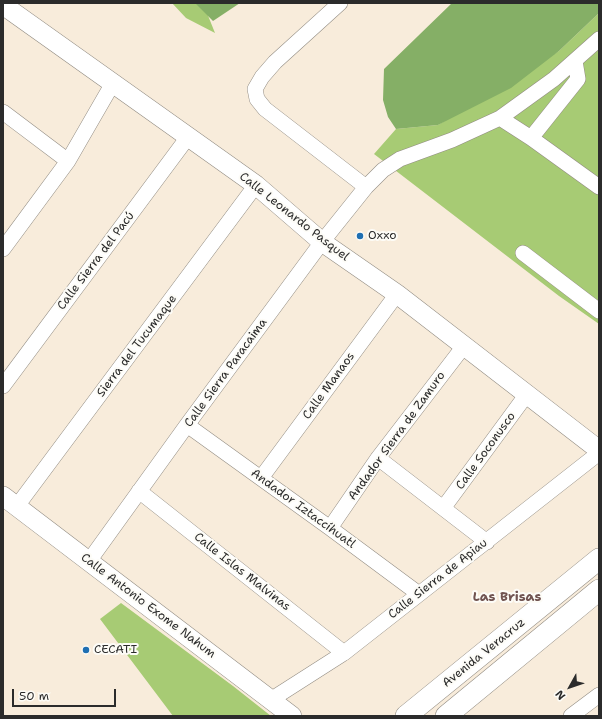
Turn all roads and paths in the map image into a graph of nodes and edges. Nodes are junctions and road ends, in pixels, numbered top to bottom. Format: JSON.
{"nodes":[{"id":1,"x":340,"y":3,"type":"edge"},
{"id":2,"x":3,"y":5,"type":"edge"},
{"id":3,"x":599,"y":39,"type":"edge"},
{"id":4,"x":575,"y":61,"type":"junction"},
{"id":5,"x":113,"y":83,"type":"junction"},
{"id":6,"x":3,"y":112,"type":"edge"},
{"id":7,"x":500,"y":118,"type":"junction"},
{"id":8,"x":188,"y":137,"type":"junction"},
{"id":9,"x":531,"y":138,"type":"junction"},
{"id":10,"x":68,"y":161,"type":"junction"},
{"id":11,"x":256,"y":186,"type":"junction"},
{"id":12,"x":366,"y":187,"type":"junction"},
{"id":13,"x":599,"y":187,"type":"edge"},
{"id":14,"x":322,"y":242,"type":"junction"},
{"id":15,"x":3,"y":249,"type":"edge"},
{"id":16,"x":523,"y":253,"type":"dead end"},
{"id":17,"x":397,"y":294,"type":"junction"},
{"id":18,"x":599,"y":311,"type":"edge"},
{"id":19,"x":464,"y":346,"type":"junction"},
{"id":20,"x":3,"y":386,"type":"edge"},
{"id":21,"x":527,"y":394,"type":"junction"},
{"id":22,"x":187,"y":426,"type":"junction"},
{"id":23,"x":599,"y":451,"type":"edge"},
{"id":24,"x":378,"y":458,"type":"junction"},
{"id":25,"x":261,"y":478,"type":"junction"},
{"id":26,"x":139,"y":491,"type":"junction"},
{"id":27,"x":10,"y":501,"type":"edge"},
{"id":28,"x":444,"y":507,"type":"junction"},
{"id":29,"x":330,"y":528,"type":"junction"},
{"id":30,"x":487,"y":542,"type":"junction"},
{"id":31,"x":599,"y":559,"type":"edge"},
{"id":32,"x":89,"y":562,"type":"junction"},
{"id":33,"x":599,"y":590,"type":"edge"},
{"id":34,"x":418,"y":594,"type":"junction"},
{"id":35,"x":344,"y":653,"type":"junction"},
{"id":36,"x":599,"y":695,"type":"edge"},
{"id":37,"x":272,"y":699,"type":"junction"},
{"id":38,"x":292,"y":716,"type":"edge"},
{"id":39,"x":406,"y":716,"type":"edge"},
{"id":40,"x":446,"y":716,"type":"edge"},
{"id":41,"x":571,"y":716,"type":"edge"}],
"edges":[{"from":1,"to":12,"type":"street"},
{"from":2,"to":5,"type":"street","name":"Calle Leonardo Pasquel"},
{"from":3,"to":4,"type":"street","name":"Calle Sierra Paracaima"},
{"from":4,"to":7,"type":"street","name":"Calle Sierra Paracaima"},
{"from":4,"to":9,"type":"street"},
{"from":5,"to":8,"type":"street","name":"Calle Leonardo Pasquel"},
{"from":5,"to":10,"type":"street"},
{"from":6,"to":10,"type":"street"},
{"from":7,"to":9,"type":"street"},
{"from":7,"to":12,"type":"street","name":"Calle Sierra Paracaima"},
{"from":8,"to":11,"type":"street","name":"Calle Leonardo Pasquel"},
{"from":8,"to":20,"type":"street","name":"Calle Sierra del Pacú"},
{"from":9,"to":13,"type":"street"},
{"from":10,"to":15,"type":"street"},
{"from":11,"to":14,"type":"street","name":"Calle Leonardo Pasquel"},
{"from":11,"to":27,"type":"street","name":"Sierra del Tucumaque"},
{"from":12,"to":14,"type":"street","name":"Calle Sierra Paracaima"},
{"from":14,"to":17,"type":"street","name":"Calle Leonardo Pasquel"},
{"from":14,"to":22,"type":"street","name":"Calle Sierra Paracaima"},
{"from":16,"to":18,"type":"street"},
{"from":17,"to":19,"type":"street","name":"Calle Leonardo Pasquel"},
{"from":17,"to":25,"type":"street","name":"Calle Manaos"},
{"from":19,"to":21,"type":"street","name":"Calle Leonardo Pasquel"},
{"from":19,"to":24,"type":"street","name":"Andador Sierra de Zamuro"},
{"from":21,"to":23,"type":"street","name":"Calle Leonardo Pasquel"},
{"from":21,"to":28,"type":"street","name":"Calle Soconusco"},
{"from":22,"to":25,"type":"street","name":"Andador Iztaccíhuatl"},
{"from":22,"to":26,"type":"street","name":"Calle Sierra Paracaima"},
{"from":23,"to":30,"type":"street","name":"Calle Sierra de Apiau"},
{"from":24,"to":28,"type":"street"},
{"from":24,"to":29,"type":"street","name":"Andador Sierra de Zamuro"},
{"from":25,"to":29,"type":"street","name":"Andador Iztaccíhuatl"},
{"from":26,"to":32,"type":"street","name":"Calle Sierra Paracaima"},
{"from":26,"to":35,"type":"street","name":"Calle Islas Malvinas"},
{"from":27,"to":32,"type":"street","name":"Calle Antonio Exome Nahum"},
{"from":28,"to":30,"type":"street"},
{"from":29,"to":34,"type":"street","name":"Andador Iztaccíhuatl"},
{"from":30,"to":34,"type":"street","name":"Calle Sierra de Apiau"},
{"from":31,"to":39,"type":"main road","name":"Avenida Veracruz"},
{"from":32,"to":37,"type":"street","name":"Calle Antonio Exome Nahum"},
{"from":33,"to":40,"type":"main road","name":"Avenida Veracruz"},
{"from":34,"to":35,"type":"street","name":"Calle Sierra de Apiau"},
{"from":35,"to":37,"type":"street","name":"Calle Sierra de Apiau"},
{"from":36,"to":41,"type":"street"},
{"from":37,"to":38,"type":"street","name":"Calle Antonio Exome Nahum"}]}
